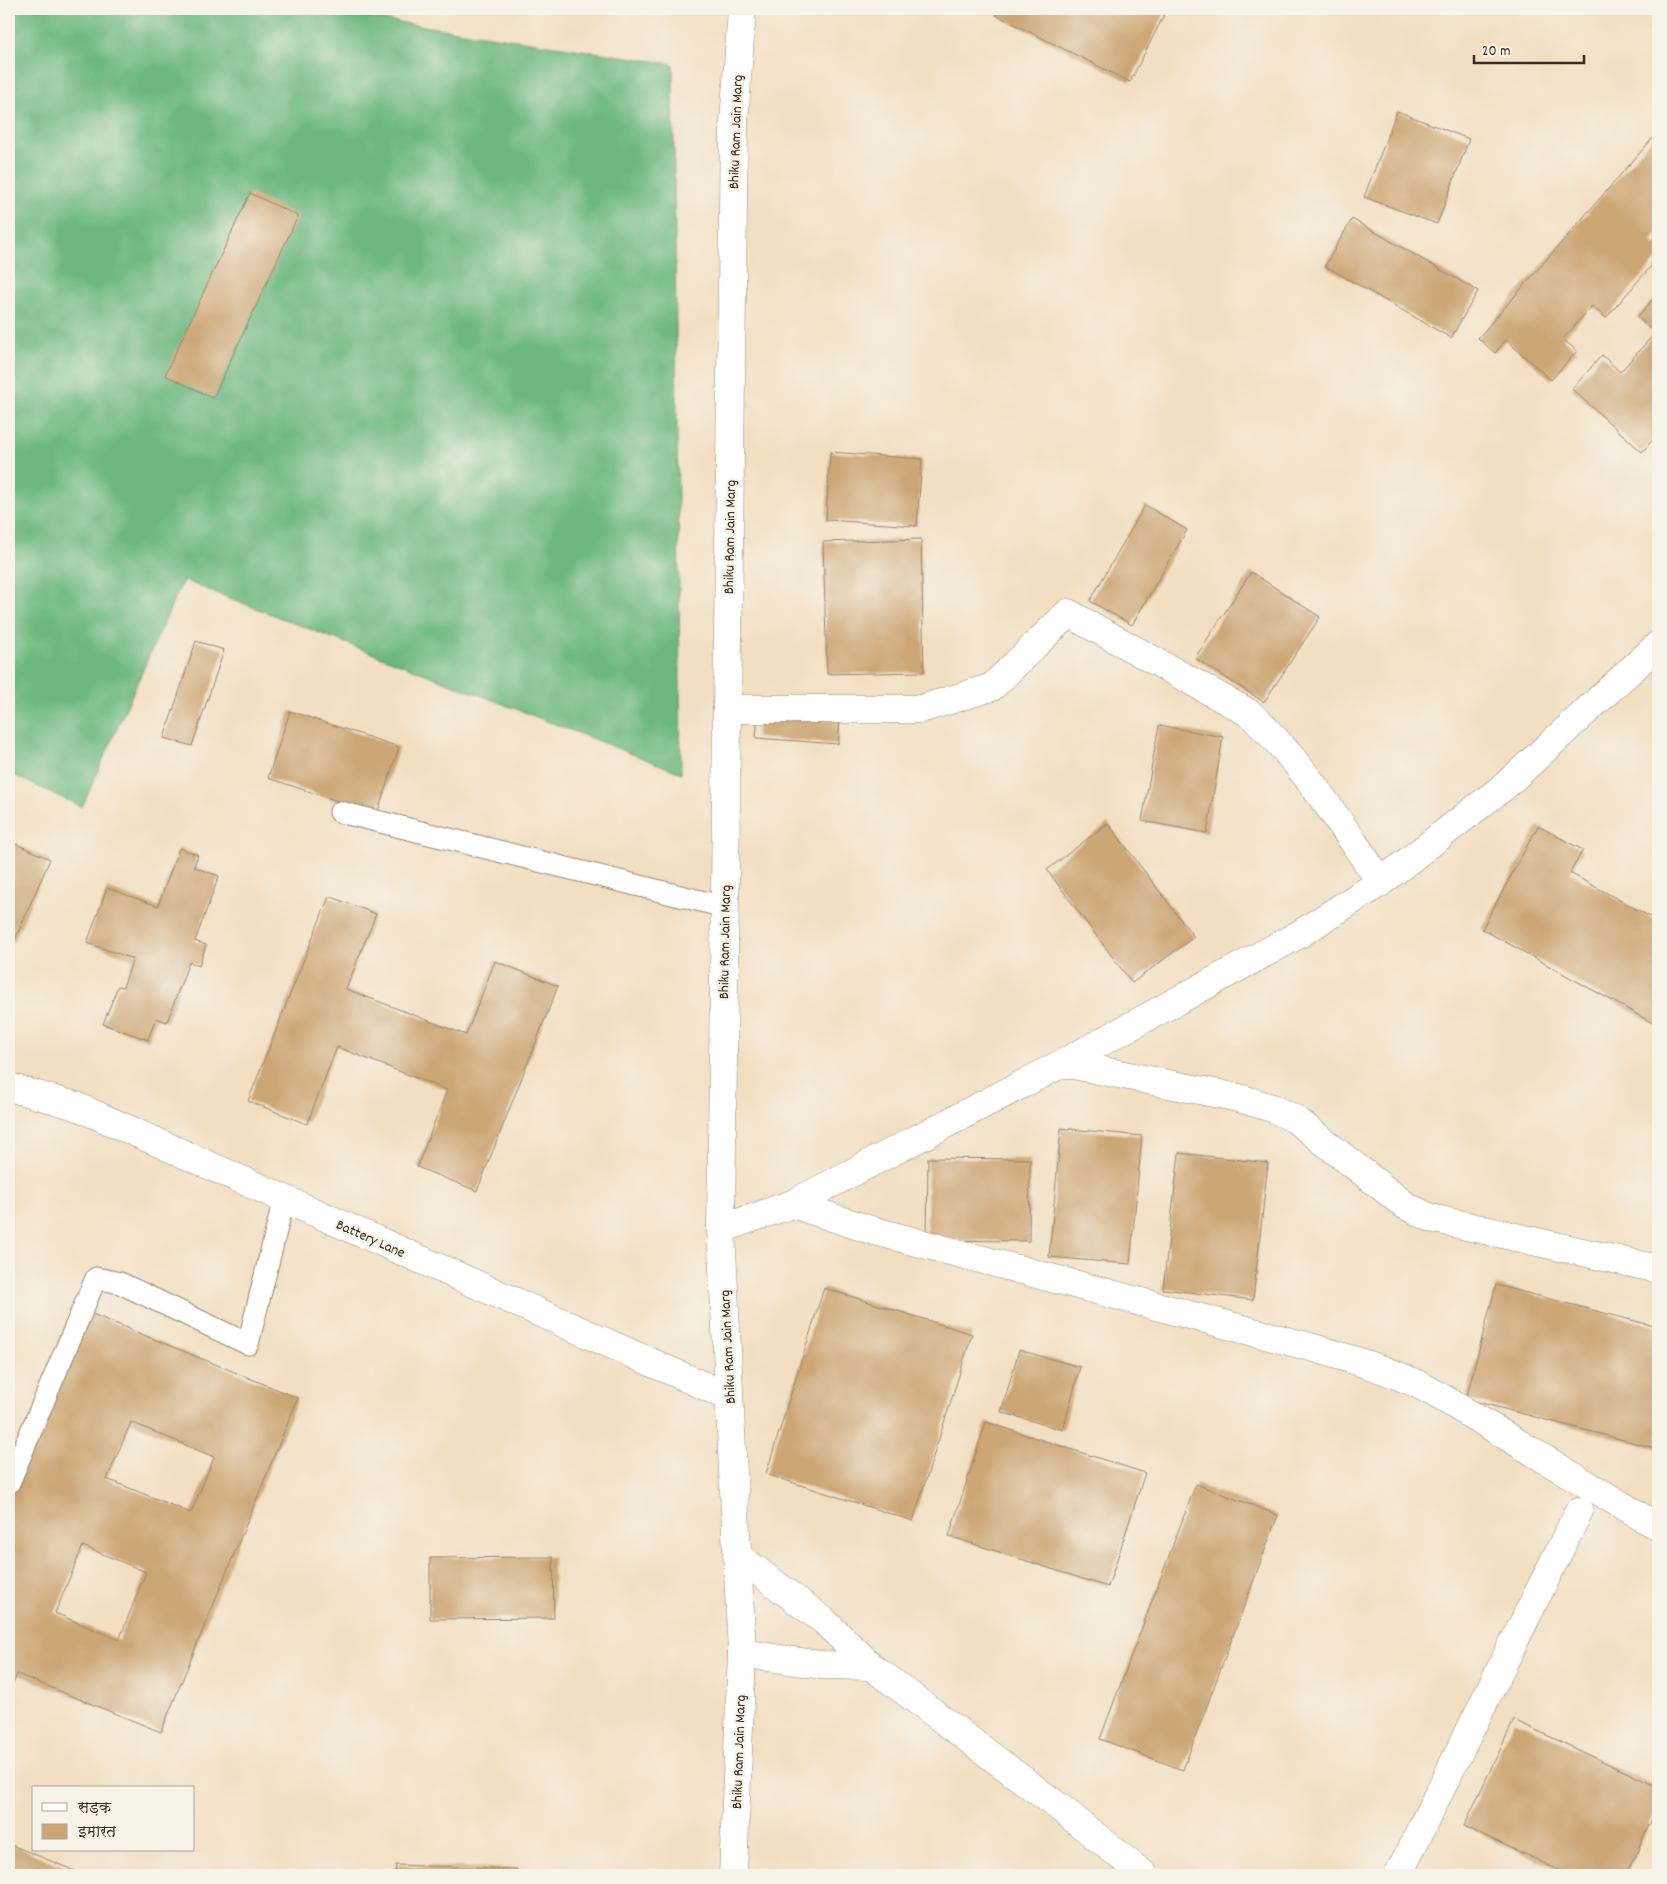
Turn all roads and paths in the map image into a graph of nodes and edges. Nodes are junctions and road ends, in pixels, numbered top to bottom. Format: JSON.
{"nodes":[{"id":1,"x":742,"y":9,"type":"edge"},
{"id":2,"x":1658,"y":644,"type":"edge"},
{"id":3,"x":727,"y":709,"type":"junction"},
{"id":4,"x":340,"y":812,"type":"dead end"},
{"id":5,"x":1382,"y":882,"type":"junction"},
{"id":6,"x":725,"y":907,"type":"junction"},
{"id":7,"x":1063,"y":1063,"type":"junction"},
{"id":8,"x":9,"y":1087,"type":"edge"},
{"id":9,"x":284,"y":1199,"type":"junction"},
{"id":10,"x":792,"y":1204,"type":"junction"},
{"id":11,"x":721,"y":1229,"type":"junction"},
{"id":12,"x":1658,"y":1269,"type":"edge"},
{"id":13,"x":729,"y":1397,"type":"junction"},
{"id":14,"x":9,"y":1482,"type":"edge"},
{"id":15,"x":1579,"y":1510,"type":"dead end"},
{"id":16,"x":1658,"y":1527,"type":"edge"},
{"id":17,"x":738,"y":1556,"type":"junction"},
{"id":18,"x":742,"y":1653,"type":"junction"},
{"id":19,"x":871,"y":1666,"type":"junction"},
{"id":20,"x":733,"y":1875,"type":"edge"},
{"id":21,"x":1144,"y":1875,"type":"edge"},
{"id":22,"x":1398,"y":1875,"type":"edge"}],
"edges":[{"from":1,"to":3,"type":"street","name":"Bhiku Ram Jain Marg"},
{"from":2,"to":5,"type":"street"},
{"from":3,"to":5,"type":"street"},
{"from":3,"to":6,"type":"street","name":"Bhiku Ram Jain Marg"},
{"from":4,"to":6,"type":"lane"},
{"from":5,"to":7,"type":"street"},
{"from":6,"to":11,"type":"street","name":"Bhiku Ram Jain Marg"},
{"from":7,"to":10,"type":"street"},
{"from":7,"to":12,"type":"street"},
{"from":8,"to":9,"type":"street","name":"Battery Lane"},
{"from":9,"to":13,"type":"street","name":"Battery Lane"},
{"from":9,"to":14,"type":"lane"},
{"from":10,"to":11,"type":"street"},
{"from":10,"to":16,"type":"street"},
{"from":11,"to":13,"type":"street","name":"Bhiku Ram Jain Marg"},
{"from":13,"to":17,"type":"street","name":"Bhiku Ram Jain Marg"},
{"from":15,"to":22,"type":"street"},
{"from":17,"to":18,"type":"street","name":"Bhiku Ram Jain Marg"},
{"from":17,"to":19,"type":"street"},
{"from":18,"to":19,"type":"street"},
{"from":18,"to":20,"type":"street","name":"Bhiku Ram Jain Marg"},
{"from":19,"to":21,"type":"street"}]}
